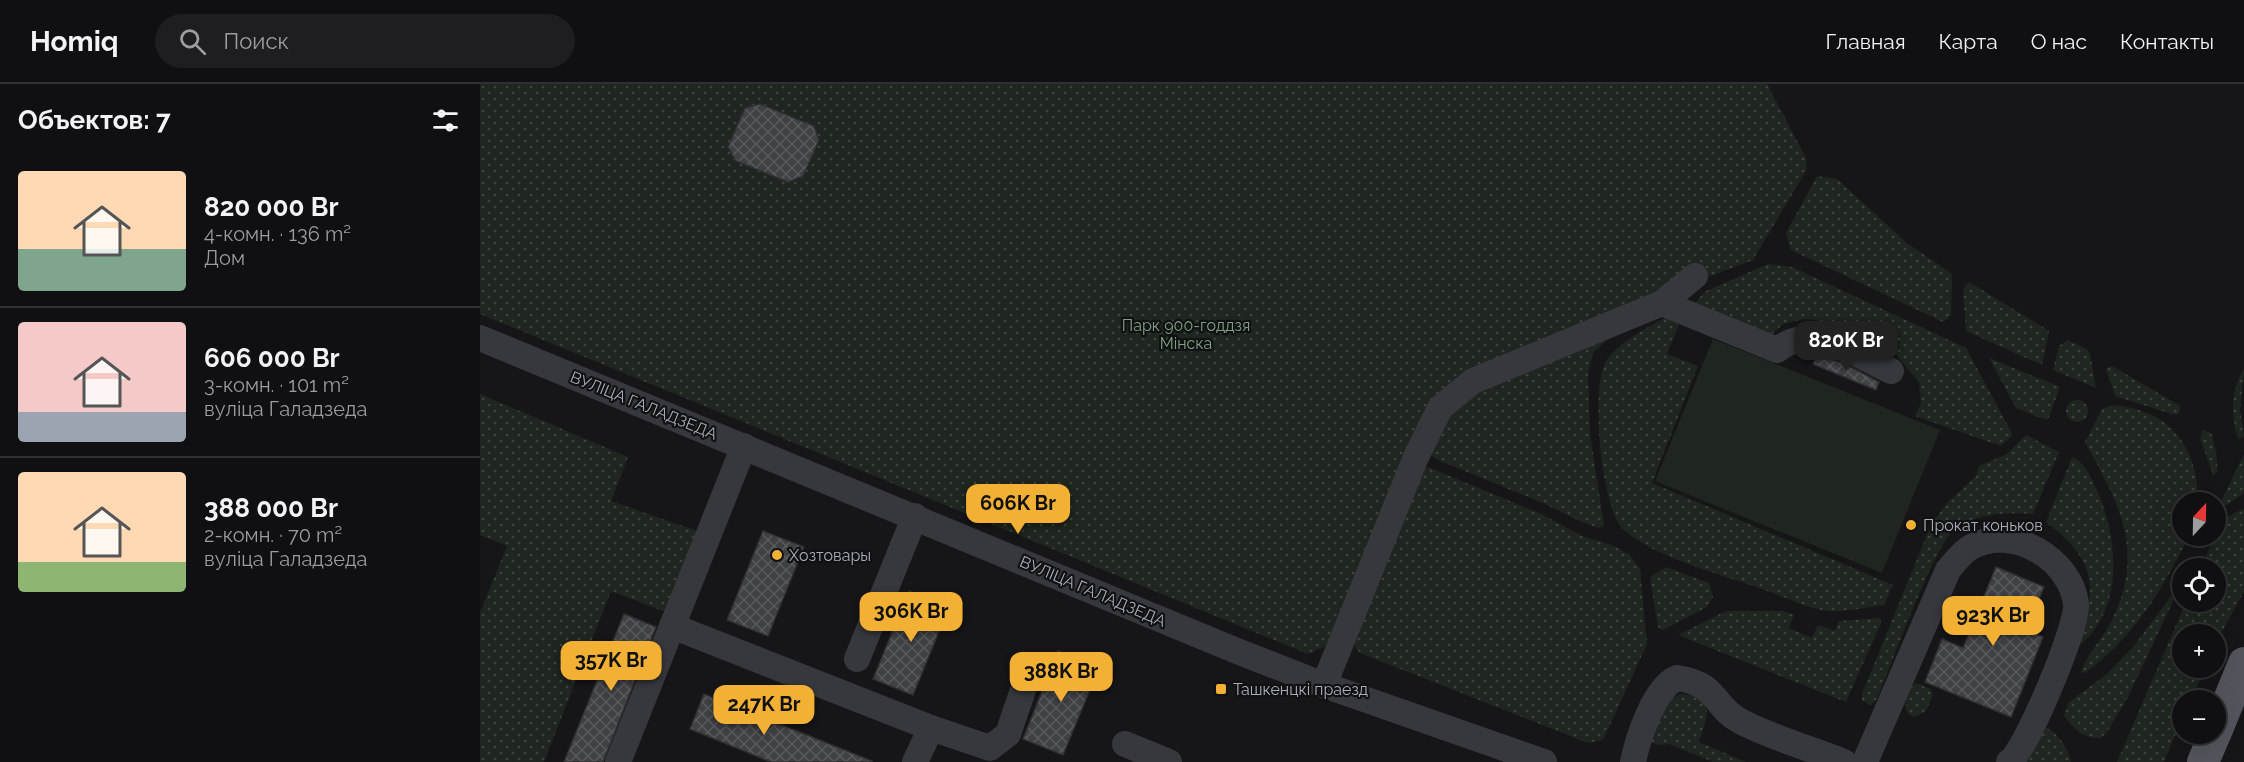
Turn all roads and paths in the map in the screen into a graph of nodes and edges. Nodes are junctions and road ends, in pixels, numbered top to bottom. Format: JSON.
{"nodes":[{"id":1,"x":1695,"y":276,"type":"dead end"},
{"id":2,"x":1662,"y":303,"type":"junction"},
{"id":3,"x":480,"y":338,"type":"edge"},
{"id":4,"x":1891,"y":371,"type":"dead end"},
{"id":5,"x":744,"y":446,"type":"junction"},
{"id":6,"x":915,"y":516,"type":"junction"},
{"id":7,"x":672,"y":626,"type":"junction"},
{"id":8,"x":857,"y":658,"type":"dead end"},
{"id":9,"x":2244,"y":663,"type":"edge"},
{"id":10,"x":1026,"y":681,"type":"dead end"},
{"id":11,"x":1324,"y":685,"type":"junction"},
{"id":12,"x":2226,"y":706,"type":"edge"},
{"id":13,"x":931,"y":728,"type":"junction"},
{"id":14,"x":1125,"y":744,"type":"dead end"},
{"id":15,"x":2210,"y":744,"type":"edge"},
{"id":16,"x":618,"y":762,"type":"edge"},
{"id":17,"x":915,"y":762,"type":"edge"},
{"id":18,"x":1169,"y":762,"type":"edge"},
{"id":19,"x":1544,"y":762,"type":"edge"},
{"id":20,"x":1633,"y":762,"type":"edge"},
{"id":21,"x":1844,"y":762,"type":"edge"},
{"id":22,"x":1865,"y":762,"type":"edge"},
{"id":23,"x":2008,"y":762,"type":"edge"},
{"id":24,"x":2203,"y":762,"type":"edge"}],
"edges":[{"from":1,"to":2,"type":"street"},
{"from":2,"to":4,"type":"street"},
{"from":2,"to":11,"type":"street"},
{"from":3,"to":5,"type":"street","name":"ВУЛІЦА ГАЛАДЗЕДА"},
{"from":5,"to":6,"type":"street","name":"ВУЛІЦА ГАЛАДЗЕДА"},
{"from":5,"to":7,"type":"street"},
{"from":6,"to":8,"type":"street"},
{"from":6,"to":11,"type":"street","name":"ВУЛІЦА ГАЛАДЗЕДА"},
{"from":7,"to":13,"type":"street"},
{"from":7,"to":16,"type":"street"},
{"from":9,"to":12,"type":"main road"},
{"from":10,"to":13,"type":"street"},
{"from":11,"to":19,"type":"street","name":"ВУЛІЦА ГАЛАДЗЕДА"},
{"from":13,"to":17,"type":"street"},
{"from":14,"to":18,"type":"street"},
{"from":15,"to":24,"type":"main road"},
{"from":20,"to":21,"type":"street"},
{"from":22,"to":23,"type":"street"}]}
